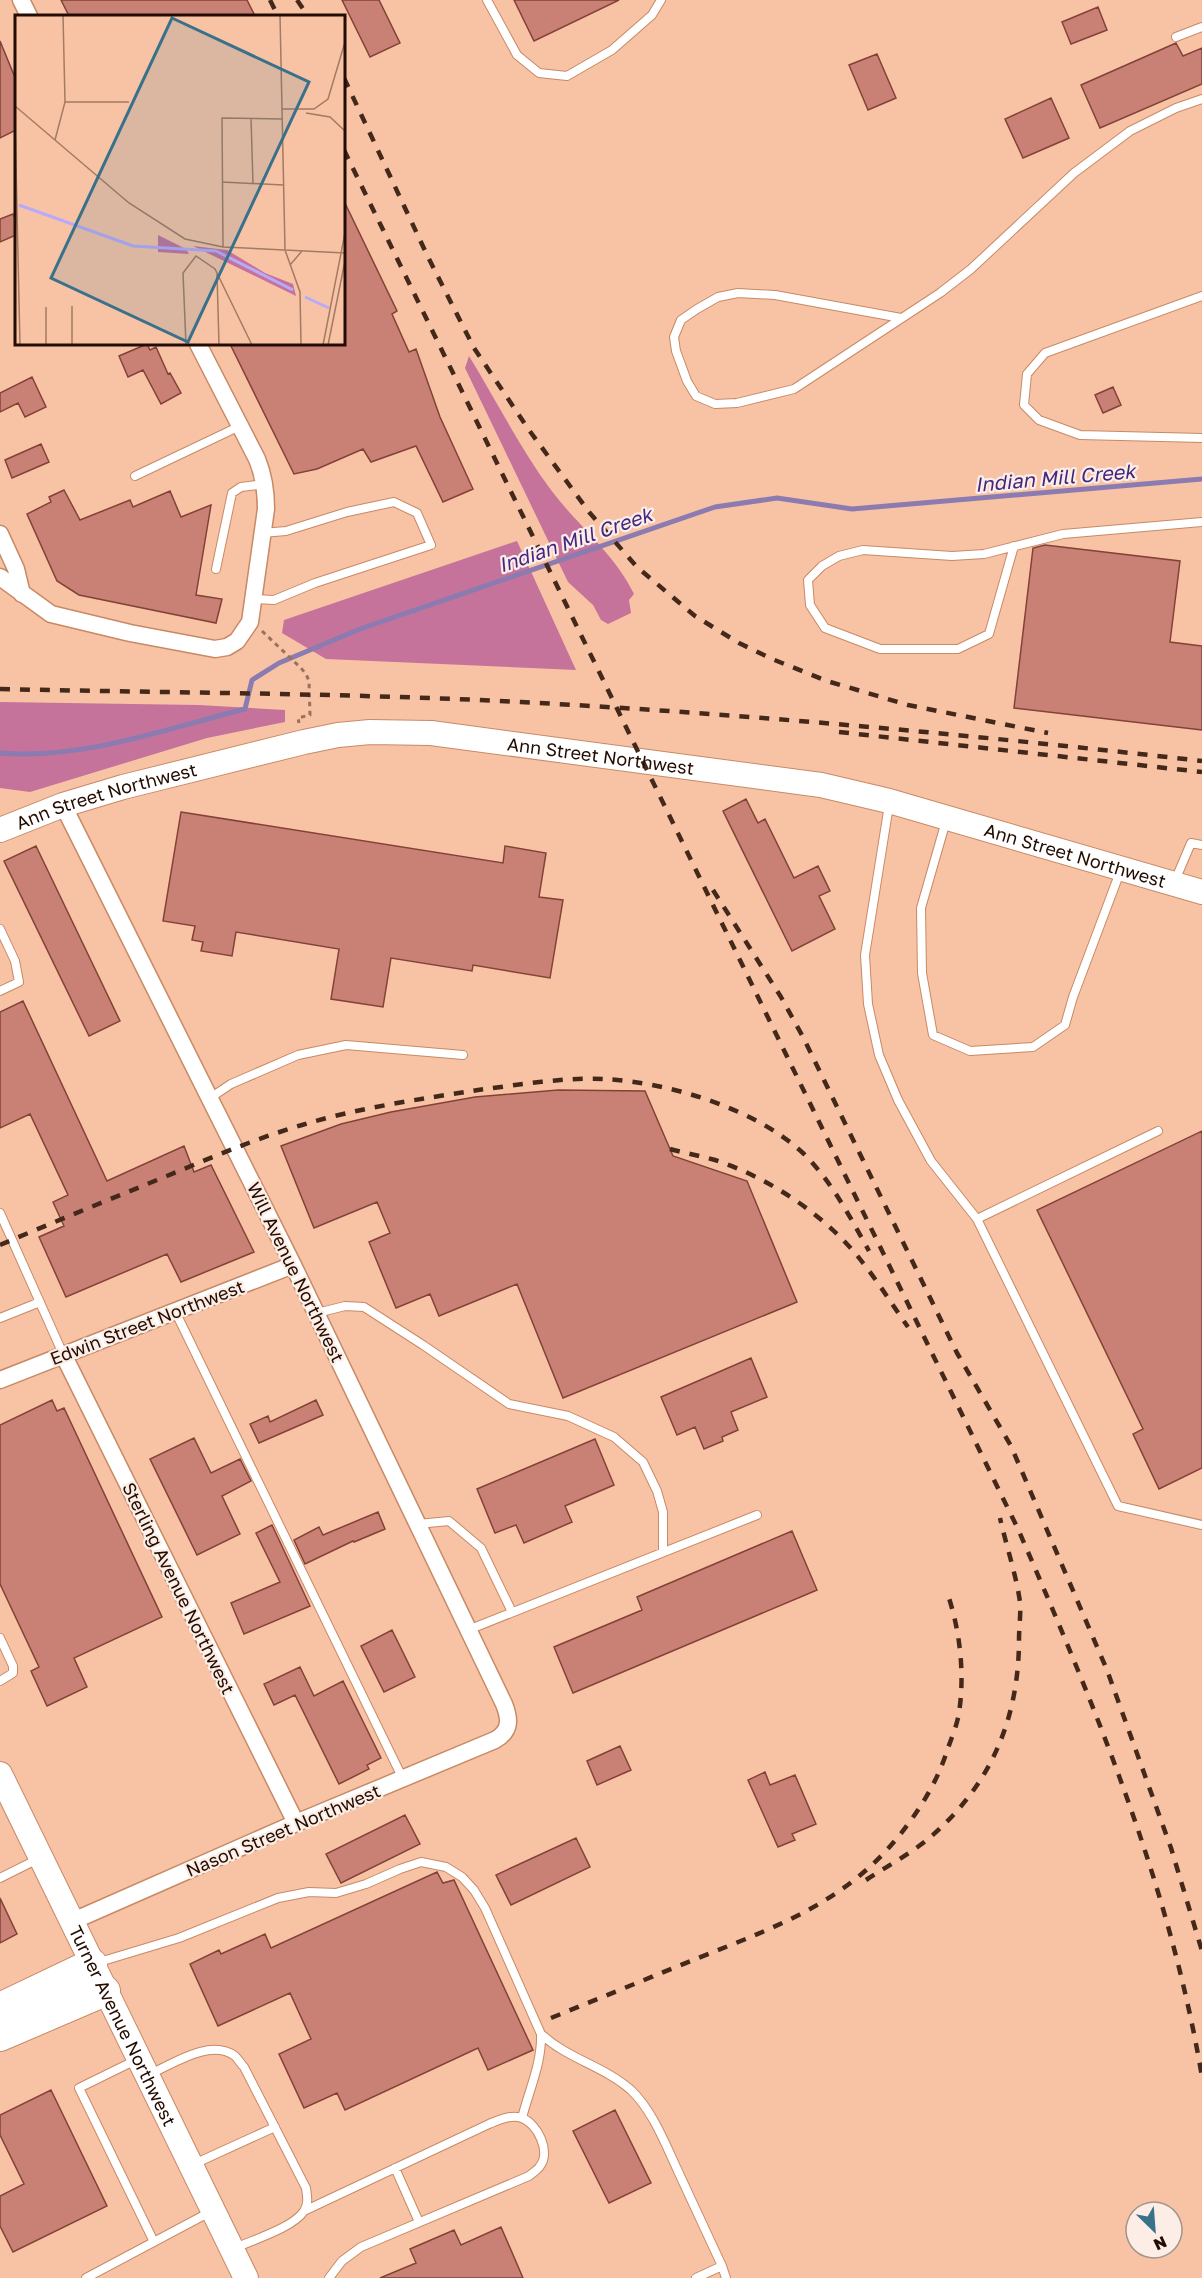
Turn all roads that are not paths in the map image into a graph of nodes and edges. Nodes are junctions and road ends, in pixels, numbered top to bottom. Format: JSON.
{"nodes":[{"id":1,"x":21,"y":0,"type":"edge"},
{"id":2,"x":487,"y":0,"type":"edge"},
{"id":3,"x":662,"y":0,"type":"edge"},
{"id":4,"x":28,"y":15,"type":"edge"},
{"id":5,"x":1202,"y":27,"type":"edge"},
{"id":6,"x":1176,"y":37,"type":"dead end"},
{"id":7,"x":1202,"y":99,"type":"edge"},
{"id":8,"x":1202,"y":296,"type":"edge"},
{"id":9,"x":901,"y":318,"type":"junction"},
{"id":10,"x":199,"y":345,"type":"edge"},
{"id":11,"x":240,"y":426,"type":"junction"},
{"id":12,"x":1202,"y":438,"type":"edge"},
{"id":13,"x":135,"y":476,"type":"dead end"},
{"id":14,"x":265,"y":484,"type":"junction"},
{"id":15,"x":1202,"y":522,"type":"edge"},
{"id":16,"x":262,"y":533,"type":"junction"},
{"id":17,"x":0,"y":534,"type":"edge"},
{"id":18,"x":1014,"y":546,"type":"junction"},
{"id":19,"x":216,"y":569,"type":"dead end"},
{"id":20,"x":0,"y":577,"type":"edge"},
{"id":21,"x":22,"y":594,"type":"junction"},
{"id":22,"x":253,"y":599,"type":"junction"},
{"id":23,"x":889,"y":801,"type":"junction"},
{"id":24,"x":63,"y":805,"type":"junction"},
{"id":25,"x":947,"y":818,"type":"junction"},
{"id":26,"x":0,"y":830,"type":"edge"},
{"id":27,"x":1202,"y":845,"type":"edge"},
{"id":28,"x":1122,"y":868,"type":"junction"},
{"id":29,"x":1174,"y":883,"type":"junction"},
{"id":30,"x":1202,"y":892,"type":"edge"},
{"id":31,"x":0,"y":928,"type":"edge"},
{"id":32,"x":0,"y":991,"type":"edge"},
{"id":33,"x":463,"y":1056,"type":"dead end"},
{"id":34,"x":210,"y":1098,"type":"junction"},
{"id":35,"x":1158,"y":1131,"type":"dead end"},
{"id":36,"x":0,"y":1213,"type":"edge"},
{"id":37,"x":977,"y":1219,"type":"junction"},
{"id":38,"x":293,"y":1264,"type":"junction"},
{"id":39,"x":40,"y":1302,"type":"junction"},
{"id":40,"x":175,"y":1311,"type":"junction"},
{"id":41,"x":317,"y":1313,"type":"junction"},
{"id":42,"x":0,"y":1318,"type":"edge"},
{"id":43,"x":63,"y":1354,"type":"junction"},
{"id":44,"x":0,"y":1380,"type":"edge"},
{"id":45,"x":757,"y":1515,"type":"dead end"},
{"id":46,"x":418,"y":1524,"type":"junction"},
{"id":47,"x":1202,"y":1525,"type":"edge"},
{"id":48,"x":663,"y":1552,"type":"junction"},
{"id":49,"x":512,"y":1612,"type":"junction"},
{"id":50,"x":468,"y":1629,"type":"junction"},
{"id":51,"x":0,"y":1638,"type":"edge"},
{"id":52,"x":0,"y":1681,"type":"edge"},
{"id":53,"x":495,"y":1740,"type":"joint"},
{"id":54,"x":0,"y":1774,"type":"edge"},
{"id":55,"x":403,"y":1779,"type":"junction"},
{"id":56,"x":296,"y":1823,"type":"junction"},
{"id":57,"x":41,"y":1858,"type":"junction"},
{"id":58,"x":0,"y":1878,"type":"edge"},
{"id":59,"x":72,"y":1921,"type":"junction"},
{"id":60,"x":92,"y":1964,"type":"junction"},
{"id":61,"x":105,"y":1991,"type":"junction"},
{"id":62,"x":0,"y":2008,"type":"edge"},
{"id":63,"x":541,"y":2034,"type":"junction"},
{"id":64,"x":0,"y":2036,"type":"edge"},
{"id":65,"x":142,"y":2067,"type":"junction"},
{"id":66,"x":522,"y":2118,"type":"junction"},
{"id":67,"x":275,"y":2127,"type":"junction"},
{"id":68,"x":191,"y":2165,"type":"junction"},
{"id":69,"x":395,"y":2168,"type":"junction"},
{"id":70,"x":213,"y":2210,"type":"junction"},
{"id":71,"x":304,"y":2211,"type":"junction"},
{"id":72,"x":419,"y":2222,"type":"junction"},
{"id":73,"x":154,"y":2242,"type":"junction"},
{"id":74,"x":232,"y":2249,"type":"junction"},
{"id":75,"x":722,"y":2266,"type":"junction"},
{"id":76,"x":86,"y":2278,"type":"edge"},
{"id":77,"x":246,"y":2278,"type":"edge"},
{"id":78,"x":329,"y":2278,"type":"edge"},
{"id":79,"x":696,"y":2278,"type":"edge"},
{"id":80,"x":726,"y":2278,"type":"edge"}],
"edges":[{"from":1,"to":4,"type":"street"},
{"from":2,"to":3,"type":"lane"},
{"from":5,"to":6,"type":"lane"},
{"from":7,"to":9,"type":"lane"},
{"from":8,"to":12,"type":"lane"},
{"from":9,"to":9,"type":"lane"},
{"from":10,"to":11,"type":"street"},
{"from":11,"to":13,"type":"lane"},
{"from":11,"to":14,"type":"street"},
{"from":14,"to":16,"type":"street"},
{"from":14,"to":19,"type":"lane"},
{"from":15,"to":18,"type":"lane"},
{"from":16,"to":22,"type":"street"},
{"from":16,"to":22,"type":"lane"},
{"from":17,"to":21,"type":"street"},
{"from":18,"to":18,"type":"lane"},
{"from":20,"to":21,"type":"street"},
{"from":21,"to":22,"type":"street"},
{"from":23,"to":24,"type":"main road","name":"Ann Street Northwest"},
{"from":23,"to":25,"type":"main road","name":"Ann Street Northwest"},
{"from":23,"to":37,"type":"lane"},
{"from":24,"to":26,"type":"main road","name":"Ann Street Northwest"},
{"from":24,"to":34,"type":"street","name":"Will Avenue Northwest"},
{"from":25,"to":28,"type":"main road","name":"Ann Street Northwest"},
{"from":25,"to":28,"type":"lane"},
{"from":27,"to":29,"type":"lane"},
{"from":28,"to":29,"type":"main road","name":"Ann Street Northwest"},
{"from":29,"to":30,"type":"main road","name":"Ann Street Northwest"},
{"from":31,"to":32,"type":"lane"},
{"from":33,"to":34,"type":"lane"},
{"from":34,"to":38,"type":"street","name":"Will Avenue Northwest"},
{"from":35,"to":37,"type":"lane"},
{"from":36,"to":39,"type":"lane"},
{"from":37,"to":47,"type":"lane"},
{"from":38,"to":40,"type":"street","name":"Edwin Street Northwest"},
{"from":38,"to":41,"type":"street","name":"Will Avenue Northwest"},
{"from":39,"to":42,"type":"lane"},
{"from":39,"to":43,"type":"lane"},
{"from":40,"to":43,"type":"street","name":"Edwin Street Northwest"},
{"from":40,"to":55,"type":"lane"},
{"from":41,"to":46,"type":"street","name":"Will Avenue Northwest"},
{"from":41,"to":48,"type":"lane"},
{"from":43,"to":44,"type":"street","name":"Edwin Street Northwest"},
{"from":43,"to":56,"type":"street","name":"Sterling Avenue Northwest"},
{"from":45,"to":48,"type":"lane"},
{"from":46,"to":49,"type":"lane"},
{"from":46,"to":50,"type":"street","name":"Will Avenue Northwest"},
{"from":48,"to":49,"type":"lane"},
{"from":49,"to":50,"type":"lane"},
{"from":50,"to":53,"type":"street","name":"Will Avenue Northwest"},
{"from":51,"to":52,"type":"lane"},
{"from":53,"to":55,"type":"street","name":"Nason Street Northwest"},
{"from":54,"to":57,"type":"main road","name":"Turner Avenue Northwest"},
{"from":55,"to":56,"type":"street","name":"Nason Street Northwest"},
{"from":56,"to":59,"type":"street","name":"Nason Street Northwest"},
{"from":57,"to":58,"type":"lane"},
{"from":57,"to":59,"type":"main road","name":"Turner Avenue Northwest"},
{"from":59,"to":60,"type":"main road","name":"Turner Avenue Northwest"},
{"from":60,"to":61,"type":"main road","name":"Turner Avenue Northwest"},
{"from":60,"to":62,"type":"highway"},
{"from":60,"to":63,"type":"lane"},
{"from":61,"to":64,"type":"highway"},
{"from":61,"to":65,"type":"main road","name":"Turner Avenue Northwest"},
{"from":63,"to":66,"type":"lane"},
{"from":63,"to":75,"type":"lane"},
{"from":65,"to":67,"type":"lane"},
{"from":65,"to":68,"type":"main road","name":"Turner Avenue Northwest"},
{"from":65,"to":73,"type":"lane"},
{"from":66,"to":69,"type":"lane"},
{"from":66,"to":72,"type":"lane"},
{"from":67,"to":68,"type":"lane"},
{"from":67,"to":71,"type":"lane"},
{"from":68,"to":70,"type":"main road","name":"Turner Avenue Northwest"},
{"from":69,"to":71,"type":"lane"},
{"from":69,"to":72,"type":"lane"},
{"from":70,"to":73,"type":"lane"},
{"from":70,"to":74,"type":"main road","name":"Turner Avenue Northwest"},
{"from":71,"to":74,"type":"lane"},
{"from":72,"to":78,"type":"lane"},
{"from":73,"to":76,"type":"lane"},
{"from":74,"to":77,"type":"main road","name":"Turner Avenue Northwest"},
{"from":75,"to":79,"type":"lane"},
{"from":75,"to":80,"type":"lane"}]}
